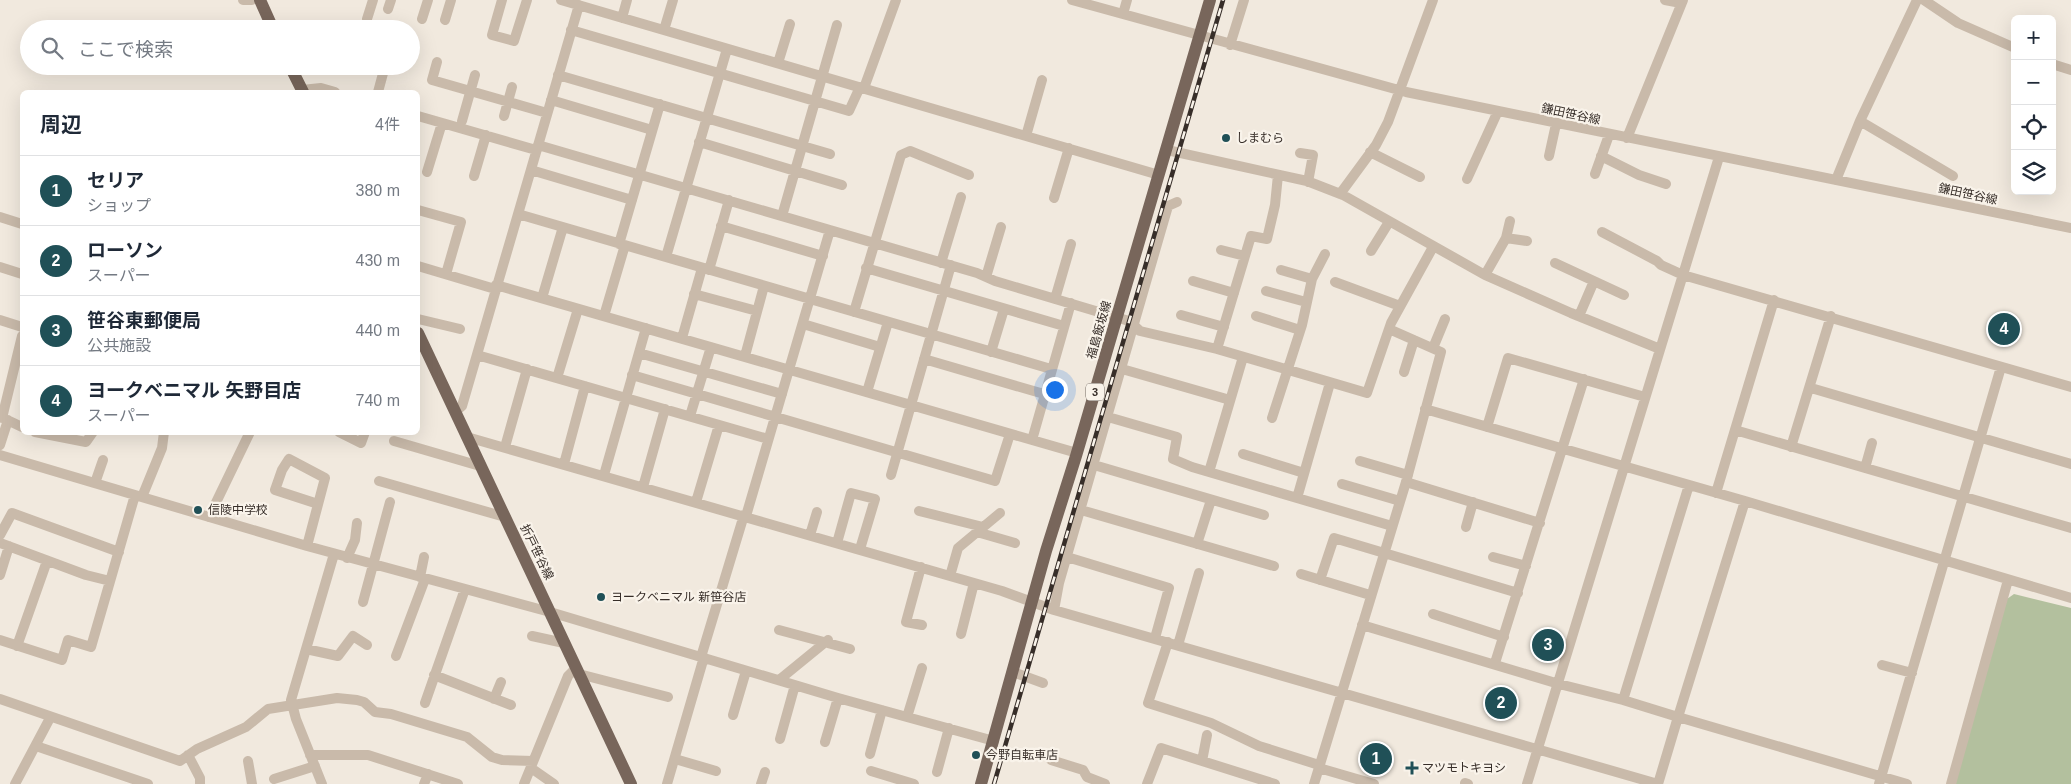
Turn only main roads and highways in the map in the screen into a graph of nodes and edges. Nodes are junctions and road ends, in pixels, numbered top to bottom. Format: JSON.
{"nodes":[{"id":1,"x":260,"y":0,"type":"edge"},
{"id":2,"x":1210,"y":0,"type":"edge"},
{"id":3,"x":269,"y":20,"type":"edge"},
{"id":4,"x":294,"y":75,"type":"edge"},
{"id":5,"x":302,"y":90,"type":"edge"},
{"id":6,"x":420,"y":337,"type":"edge"},
{"id":7,"x":631,"y":784,"type":"edge"},
{"id":8,"x":981,"y":784,"type":"edge"}],
"edges":[{"from":1,"to":3,"type":"main road"},
{"from":2,"to":8,"type":"main road","name":"福島飯坂線","number":"3"},
{"from":4,"to":5,"type":"main road"},
{"from":6,"to":7,"type":"main road","name":"折戸笹谷線"}]}
